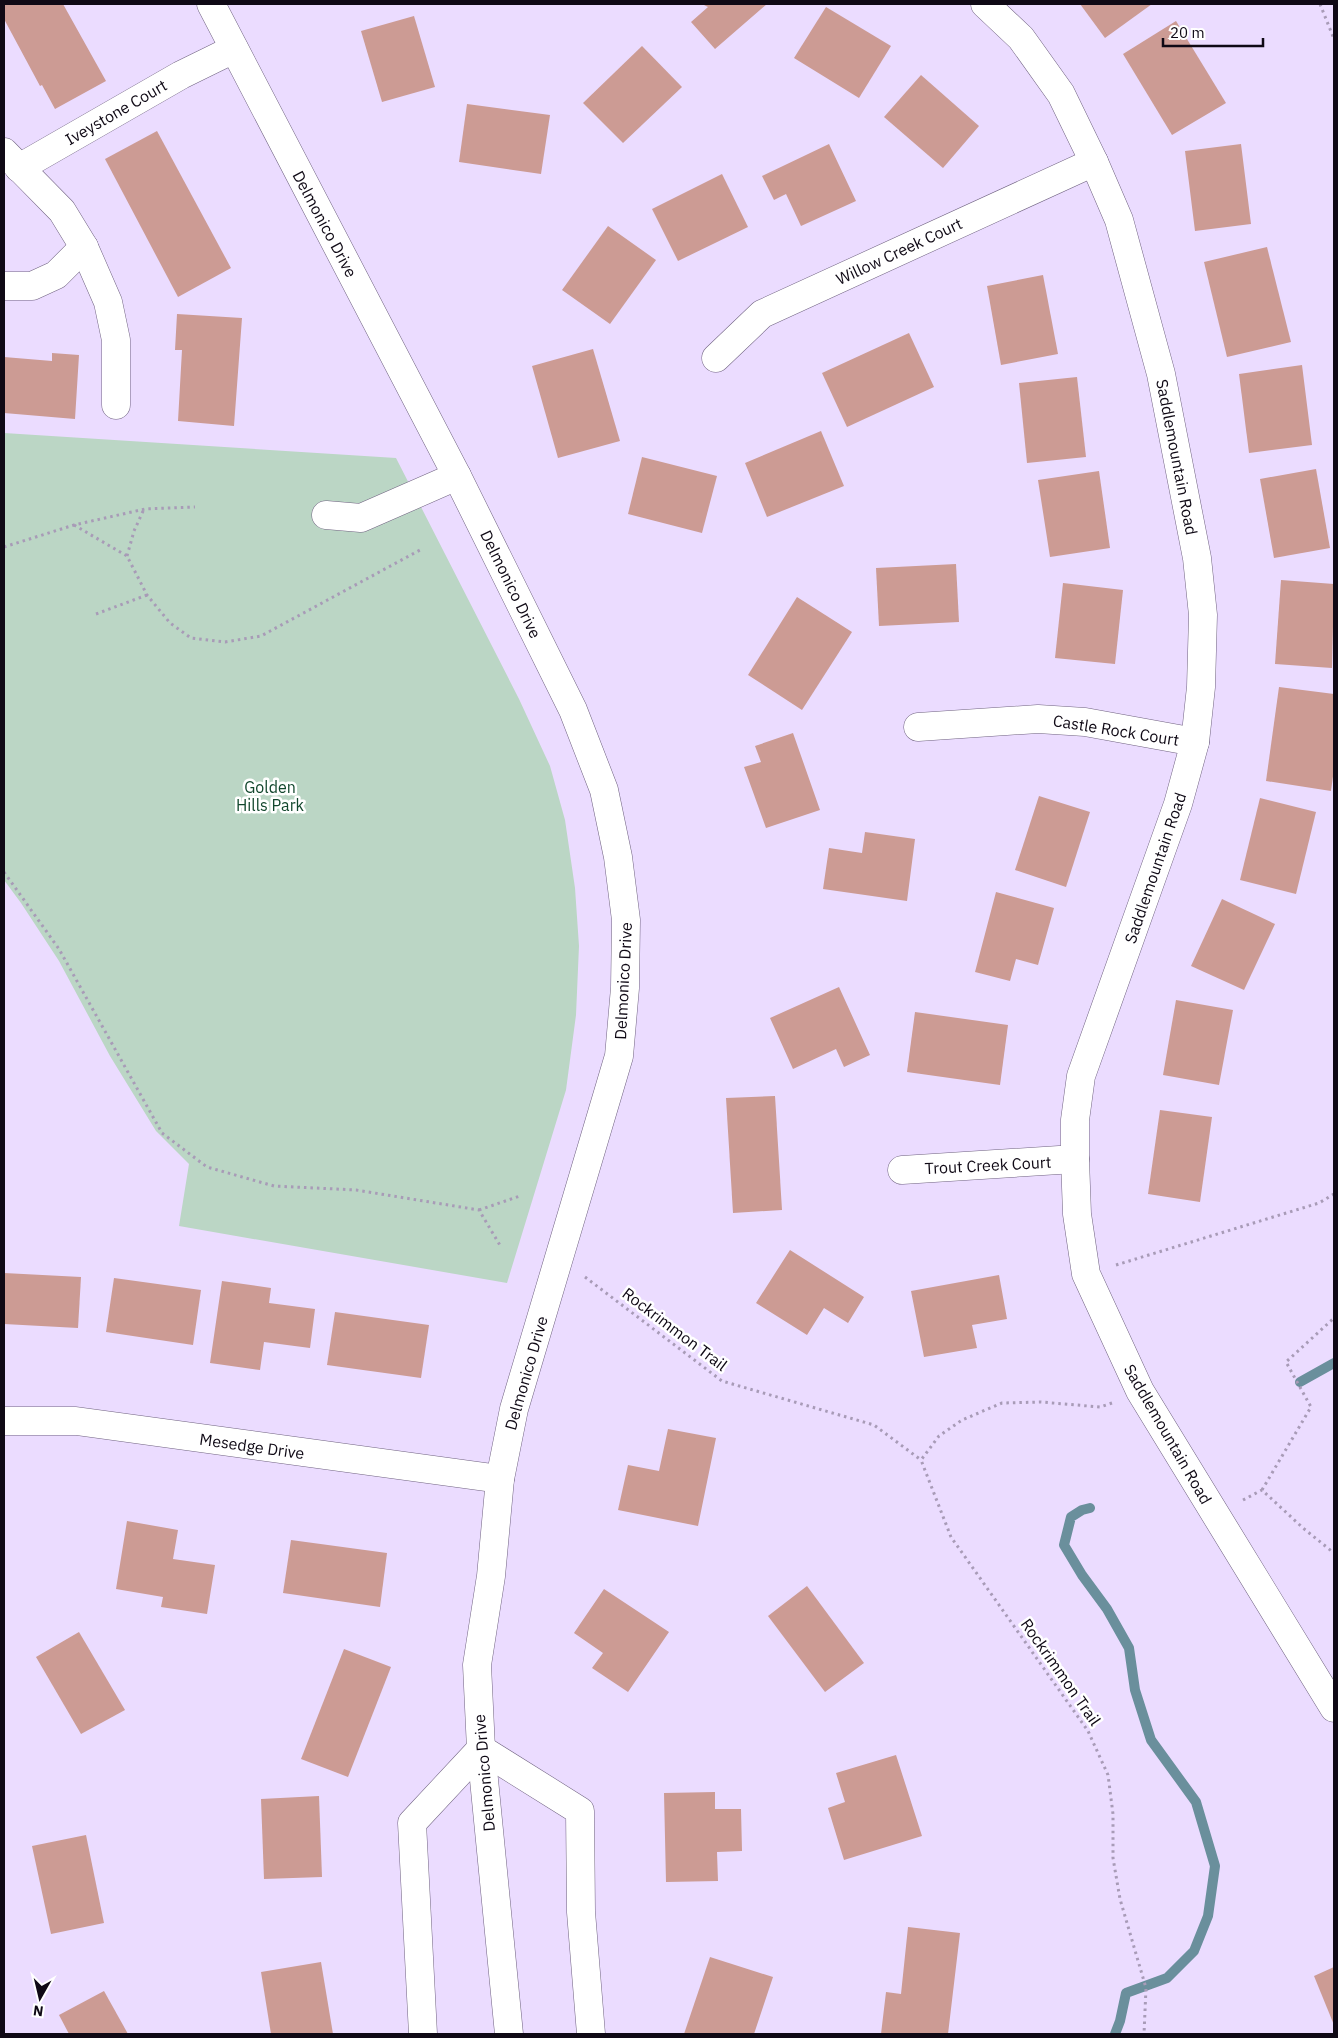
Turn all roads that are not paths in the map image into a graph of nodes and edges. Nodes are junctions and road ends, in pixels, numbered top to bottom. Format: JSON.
{"nodes":[{"id":1,"x":211,"y":4,"type":"edge"},
{"id":2,"x":985,"y":4,"type":"edge"},
{"id":3,"x":234,"y":49,"type":"junction"},
{"id":4,"x":11,"y":160,"type":"edge"},
{"id":5,"x":1094,"y":162,"type":"junction"},
{"id":6,"x":84,"y":246,"type":"junction"},
{"id":7,"x":4,"y":286,"type":"edge"},
{"id":8,"x":716,"y":358,"type":"dead end"},
{"id":9,"x":116,"y":405,"type":"dead end"},
{"id":10,"x":458,"y":476,"type":"junction"},
{"id":11,"x":326,"y":516,"type":"dead end"},
{"id":12,"x":918,"y":727,"type":"dead end"},
{"id":13,"x":1195,"y":742,"type":"junction"},
{"id":14,"x":1075,"y":1159,"type":"junction"},
{"id":15,"x":902,"y":1170,"type":"dead end"},
{"id":16,"x":4,"y":1421,"type":"edge"},
{"id":17,"x":500,"y":1479,"type":"junction"},
{"id":18,"x":1334,"y":1708,"type":"edge"},
{"id":19,"x":481,"y":1749,"type":"junction"},
{"id":20,"x":423,"y":2034,"type":"edge"},
{"id":21,"x":509,"y":2034,"type":"edge"},
{"id":22,"x":591,"y":2034,"type":"edge"}],
"edges":[{"from":1,"to":3,"type":"street","name":"Delmonico Drive"},
{"from":2,"to":5,"type":"street","name":"Saddlemountain Road"},
{"from":3,"to":4,"type":"street","name":"Iveystone Court"},
{"from":3,"to":10,"type":"street","name":"Delmonico Drive"},
{"from":4,"to":6,"type":"street"},
{"from":5,"to":8,"type":"street","name":"Willow Creek Court"},
{"from":5,"to":13,"type":"street","name":"Saddlemountain Road"},
{"from":6,"to":7,"type":"street"},
{"from":6,"to":9,"type":"street"},
{"from":10,"to":11,"type":"street"},
{"from":10,"to":17,"type":"street","name":"Delmonico Drive"},
{"from":12,"to":13,"type":"street","name":"Castle Rock Court"},
{"from":13,"to":14,"type":"street","name":"Saddlemountain Road"},
{"from":14,"to":15,"type":"street","name":"Trout Creek Court"},
{"from":14,"to":18,"type":"street","name":"Saddlemountain Road"},
{"from":16,"to":17,"type":"street","name":"Mesedge Drive"},
{"from":17,"to":19,"type":"street","name":"Delmonico Drive"},
{"from":19,"to":20,"type":"street"},
{"from":19,"to":21,"type":"street","name":"Delmonico Drive"},
{"from":19,"to":22,"type":"street"}]}
